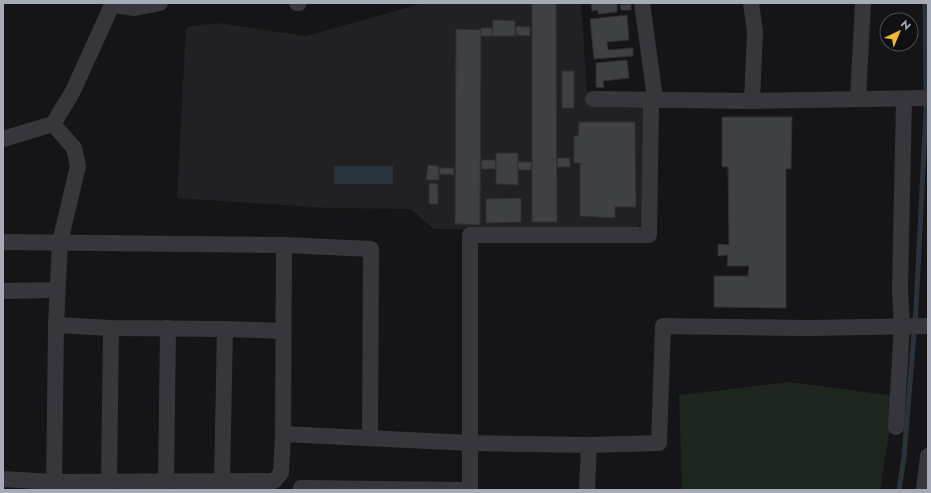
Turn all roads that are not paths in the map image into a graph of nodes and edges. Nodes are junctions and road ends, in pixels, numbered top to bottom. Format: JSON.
{"nodes":[{"id":1,"x":160,"y":3,"type":"edge"},
{"id":2,"x":642,"y":3,"type":"edge"},
{"id":3,"x":751,"y":3,"type":"edge"},
{"id":4,"x":863,"y":3,"type":"edge"},
{"id":5,"x":113,"y":4,"type":"edge"},
{"id":6,"x":653,"y":98,"type":"junction"},
{"id":7,"x":916,"y":98,"type":"edge"},
{"id":8,"x":592,"y":99,"type":"dead end"},
{"id":9,"x":858,"y":99,"type":"junction"},
{"id":10,"x":752,"y":101,"type":"junction"},
{"id":11,"x":53,"y":124,"type":"junction"},
{"id":12,"x":3,"y":139,"type":"edge"},
{"id":13,"x":3,"y":242,"type":"edge"},
{"id":14,"x":60,"y":242,"type":"junction"},
{"id":15,"x":284,"y":245,"type":"junction"},
{"id":16,"x":57,"y":290,"type":"junction"},
{"id":17,"x":3,"y":291,"type":"edge"},
{"id":18,"x":56,"y":325,"type":"junction"},
{"id":19,"x":915,"y":326,"type":"edge"},
{"id":20,"x":111,"y":328,"type":"junction"},
{"id":21,"x":168,"y":328,"type":"junction"},
{"id":22,"x":225,"y":328,"type":"junction"},
{"id":23,"x":283,"y":331,"type":"junction"},
{"id":24,"x":896,"y":427,"type":"dead end"},
{"id":25,"x":283,"y":434,"type":"junction"},
{"id":26,"x":370,"y":438,"type":"junction"},
{"id":27,"x":470,"y":443,"type":"junction"},
{"id":28,"x":589,"y":444,"type":"junction"},
{"id":29,"x":928,"y":456,"type":"edge"},
{"id":30,"x":3,"y":479,"type":"edge"},
{"id":31,"x":222,"y":480,"type":"junction"},
{"id":32,"x":109,"y":482,"type":"junction"},
{"id":33,"x":166,"y":482,"type":"junction"},
{"id":34,"x":54,"y":486,"type":"edge"},
{"id":35,"x":249,"y":486,"type":"edge"},
{"id":36,"x":412,"y":489,"type":"edge"},
{"id":37,"x":302,"y":490,"type":"edge"},
{"id":38,"x":357,"y":490,"type":"edge"},
{"id":39,"x":464,"y":490,"type":"edge"},
{"id":40,"x":470,"y":490,"type":"edge"},
{"id":41,"x":588,"y":490,"type":"edge"},
{"id":42,"x":924,"y":490,"type":"edge"}],
"edges":[{"from":1,"to":5,"type":"street"},
{"from":2,"to":6,"type":"street"},
{"from":3,"to":10,"type":"street"},
{"from":4,"to":9,"type":"street"},
{"from":5,"to":11,"type":"street"},
{"from":6,"to":8,"type":"street"},
{"from":6,"to":10,"type":"street"},
{"from":6,"to":27,"type":"street"},
{"from":7,"to":9,"type":"street"},
{"from":7,"to":19,"type":"street"},
{"from":9,"to":10,"type":"street"},
{"from":11,"to":12,"type":"street"},
{"from":11,"to":14,"type":"street"},
{"from":13,"to":14,"type":"street"},
{"from":14,"to":15,"type":"street"},
{"from":14,"to":16,"type":"street"},
{"from":15,"to":23,"type":"street"},
{"from":15,"to":26,"type":"street"},
{"from":16,"to":17,"type":"street"},
{"from":16,"to":18,"type":"street"},
{"from":18,"to":20,"type":"street"},
{"from":18,"to":34,"type":"street"},
{"from":19,"to":24,"type":"street"},
{"from":19,"to":28,"type":"street"},
{"from":20,"to":21,"type":"street"},
{"from":20,"to":32,"type":"street"},
{"from":21,"to":22,"type":"street"},
{"from":21,"to":33,"type":"street"},
{"from":22,"to":23,"type":"street"},
{"from":22,"to":31,"type":"street"},
{"from":23,"to":25,"type":"street"},
{"from":25,"to":26,"type":"street"},
{"from":25,"to":35,"type":"street"},
{"from":26,"to":27,"type":"street"},
{"from":27,"to":28,"type":"street"},
{"from":27,"to":40,"type":"street"},
{"from":28,"to":41,"type":"street"},
{"from":29,"to":42,"type":"street"},
{"from":30,"to":34,"type":"street"},
{"from":31,"to":33,"type":"street"},
{"from":31,"to":35,"type":"street"},
{"from":32,"to":33,"type":"street"},
{"from":32,"to":34,"type":"street"},
{"from":36,"to":38,"type":"street"},
{"from":36,"to":39,"type":"street"},
{"from":37,"to":38,"type":"street"}]}
